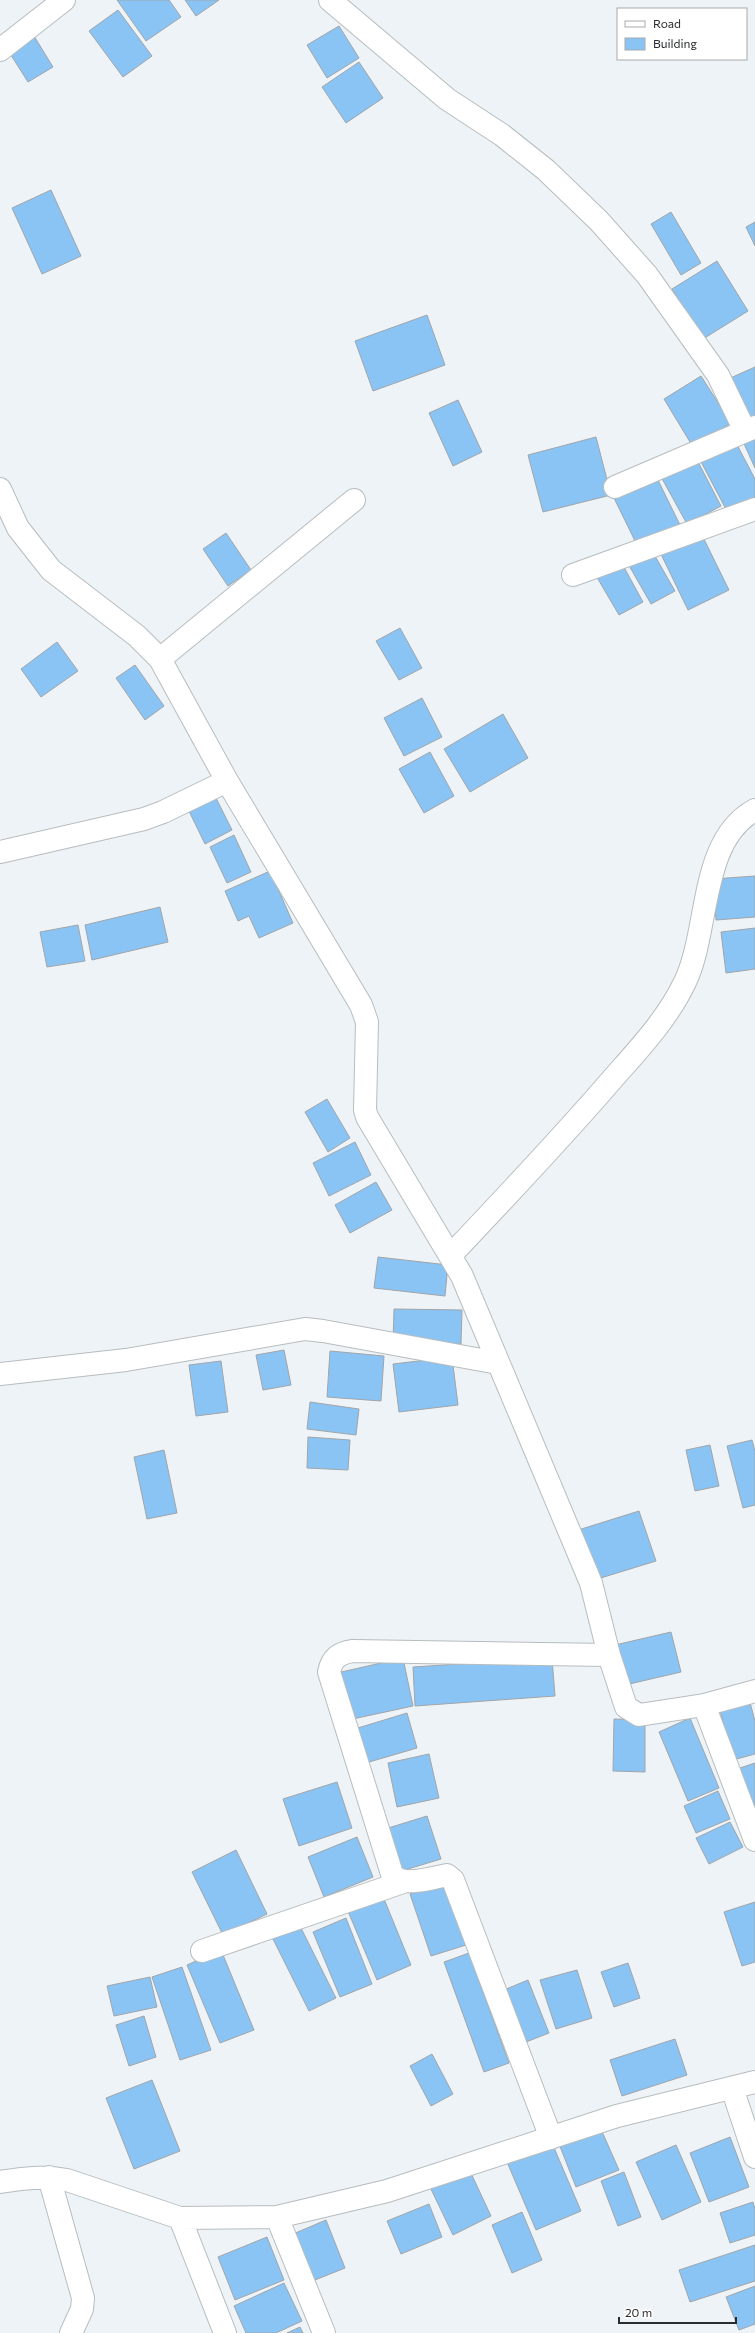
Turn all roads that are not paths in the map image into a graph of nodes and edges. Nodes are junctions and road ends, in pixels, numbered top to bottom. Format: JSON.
{"nodes":[{"id":1,"x":330,"y":0,"type":"edge"},
{"id":2,"x":54,"y":4,"type":"edge"},
{"id":3,"x":0,"y":50,"type":"edge"},
{"id":4,"x":750,"y":429,"type":"edge"},
{"id":5,"x":615,"y":487,"type":"dead end"},
{"id":6,"x":0,"y":489,"type":"edge"},
{"id":7,"x":354,"y":500,"type":"dead end"},
{"id":8,"x":755,"y":509,"type":"edge"},
{"id":9,"x":573,"y":575,"type":"dead end"},
{"id":10,"x":160,"y":659,"type":"junction"},
{"id":11,"x":227,"y":781,"type":"junction"},
{"id":12,"x":755,"y":810,"type":"edge"},
{"id":13,"x":0,"y":852,"type":"edge"},
{"id":14,"x":451,"y":1255,"type":"junction"},
{"id":15,"x":498,"y":1363,"type":"junction"},
{"id":16,"x":0,"y":1374,"type":"edge"},
{"id":17,"x":609,"y":1655,"type":"junction"},
{"id":18,"x":755,"y":1691,"type":"edge"},
{"id":19,"x":704,"y":1705,"type":"junction"},
{"id":20,"x":755,"y":1840,"type":"edge"},
{"id":21,"x":403,"y":1882,"type":"junction"},
{"id":22,"x":202,"y":1951,"type":"dead end"},
{"id":23,"x":755,"y":2082,"type":"edge"},
{"id":24,"x":732,"y":2088,"type":"junction"},
{"id":25,"x":551,"y":2138,"type":"junction"},
{"id":26,"x":755,"y":2157,"type":"edge"},
{"id":27,"x":49,"y":2177,"type":"junction"},
{"id":28,"x":0,"y":2182,"type":"edge"},
{"id":29,"x":277,"y":2217,"type":"junction"},
{"id":30,"x":180,"y":2218,"type":"junction"},
{"id":31,"x":71,"y":2333,"type":"edge"},
{"id":32,"x":225,"y":2333,"type":"edge"},
{"id":33,"x":324,"y":2333,"type":"edge"}],
"edges":[{"from":1,"to":4,"type":"street"},
{"from":2,"to":3,"type":"street"},
{"from":4,"to":5,"type":"street"},
{"from":6,"to":10,"type":"street"},
{"from":7,"to":10,"type":"street"},
{"from":8,"to":9,"type":"street"},
{"from":10,"to":11,"type":"street"},
{"from":11,"to":13,"type":"street"},
{"from":11,"to":14,"type":"street"},
{"from":12,"to":14,"type":"street"},
{"from":14,"to":15,"type":"street"},
{"from":15,"to":16,"type":"street"},
{"from":15,"to":17,"type":"street"},
{"from":17,"to":19,"type":"street"},
{"from":17,"to":21,"type":"street"},
{"from":18,"to":19,"type":"street"},
{"from":19,"to":20,"type":"street"},
{"from":21,"to":22,"type":"street"},
{"from":21,"to":25,"type":"street"},
{"from":23,"to":24,"type":"street"},
{"from":24,"to":25,"type":"street"},
{"from":24,"to":26,"type":"street"},
{"from":25,"to":29,"type":"street"},
{"from":27,"to":28,"type":"street"},
{"from":27,"to":30,"type":"street"},
{"from":27,"to":31,"type":"street"},
{"from":29,"to":30,"type":"street"},
{"from":29,"to":33,"type":"street"},
{"from":30,"to":32,"type":"street"}]}
